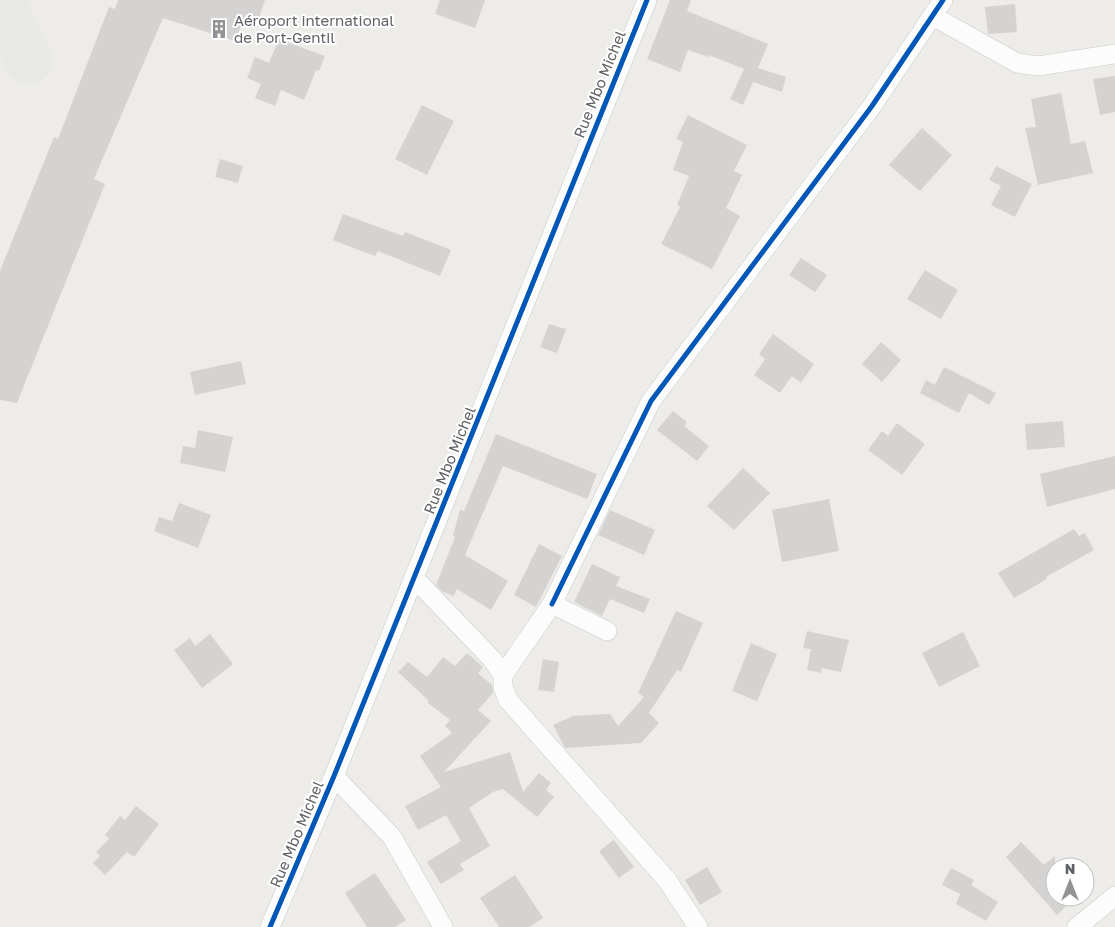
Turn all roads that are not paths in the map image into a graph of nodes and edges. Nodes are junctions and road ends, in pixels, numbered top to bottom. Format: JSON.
{"nodes":[{"id":1,"x":647,"y":0,"type":"edge"},
{"id":2,"x":938,"y":8,"type":"edge"},
{"id":3,"x":1115,"y":54,"type":"edge"},
{"id":4,"x":414,"y":578,"type":"junction"},
{"id":5,"x":552,"y":604,"type":"junction"},
{"id":6,"x":607,"y":632,"type":"dead end"},
{"id":7,"x":502,"y":675,"type":"junction"},
{"id":8,"x":334,"y":776,"type":"junction"},
{"id":9,"x":1115,"y":896,"type":"edge"},
{"id":10,"x":270,"y":927,"type":"edge"},
{"id":11,"x":443,"y":927,"type":"edge"},
{"id":12,"x":698,"y":927,"type":"edge"},
{"id":13,"x":1076,"y":927,"type":"edge"}],
"edges":[{"from":1,"to":4,"type":"street","name":"Rue Mbo Michel"},
{"from":2,"to":3,"type":"street"},
{"from":2,"to":5,"type":"street"},
{"from":4,"to":7,"type":"street"},
{"from":4,"to":8,"type":"street","name":"Rue Mbo Michel"},
{"from":5,"to":6,"type":"street"},
{"from":5,"to":7,"type":"street"},
{"from":7,"to":12,"type":"street"},
{"from":8,"to":10,"type":"street","name":"Rue Mbo Michel"},
{"from":8,"to":11,"type":"street"},
{"from":9,"to":13,"type":"street"}]}
